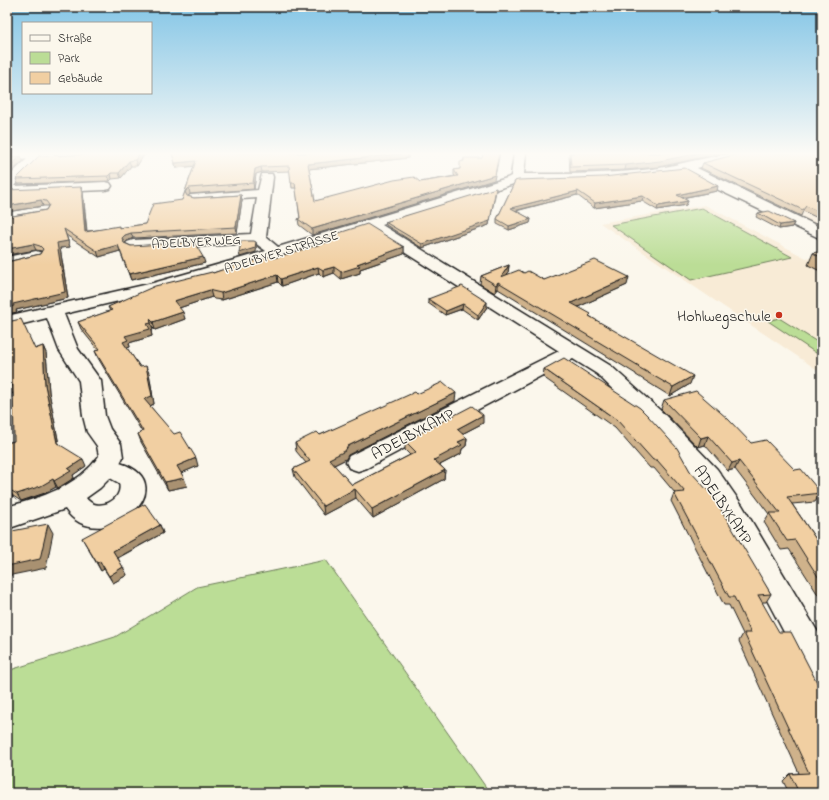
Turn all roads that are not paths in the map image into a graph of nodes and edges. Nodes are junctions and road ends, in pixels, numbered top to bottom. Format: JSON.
{"nodes":[{"id":1,"x":265,"y":190,"type":"edge"},
{"id":2,"x":484,"y":190,"type":"edge"},
{"id":3,"x":731,"y":190,"type":"edge"},
{"id":4,"x":264,"y":194,"type":"junction"},
{"id":5,"x":195,"y":198,"type":"edge"},
{"id":6,"x":370,"y":224,"type":"junction"},
{"id":7,"x":822,"y":234,"type":"edge"},
{"id":8,"x":258,"y":238,"type":"junction"},
{"id":9,"x":133,"y":245,"type":"edge"},
{"id":10,"x":276,"y":252,"type":"junction"},
{"id":11,"x":36,"y":256,"type":"edge"},
{"id":12,"x":7,"y":262,"type":"edge"},
{"id":13,"x":54,"y":312,"type":"junction"},
{"id":14,"x":7,"y":322,"type":"edge"},
{"id":15,"x":574,"y":351,"type":"junction"},
{"id":16,"x":358,"y":462,"type":"dead end"},
{"id":17,"x":106,"y":467,"type":"junction"},
{"id":18,"x":71,"y":497,"type":"junction"},
{"id":19,"x":7,"y":518,"type":"edge"},
{"id":20,"x":822,"y":670,"type":"edge"}],
"edges":[{"from":1,"to":4,"type":"street","name":"ADELBYER WEG"},
{"from":2,"to":6,"type":"street","name":"ADELBYER STRASSE"},
{"from":3,"to":7,"type":"street"},
{"from":4,"to":5,"type":"street"},
{"from":4,"to":8,"type":"street","name":"ADELBYER WEG"},
{"from":6,"to":10,"type":"street","name":"ADELBYER STRASSE"},
{"from":6,"to":15,"type":"street","name":"ADELBYKAMP"},
{"from":8,"to":9,"type":"street","name":"ADELBYER WEG"},
{"from":8,"to":10,"type":"street","name":"ADELBYER WEG"},
{"from":10,"to":13,"type":"street","name":"ADELBYER STRASSE"},
{"from":11,"to":12,"type":"street"},
{"from":13,"to":14,"type":"street","name":"ADELBYER STRASSE"},
{"from":13,"to":17,"type":"street"},
{"from":15,"to":16,"type":"street","name":"ADELBYKAMP"},
{"from":15,"to":20,"type":"street","name":"ADELBYKAMP"},
{"from":17,"to":18,"type":"street"},
{"from":17,"to":18,"type":"street"},
{"from":18,"to":19,"type":"street"}]}
